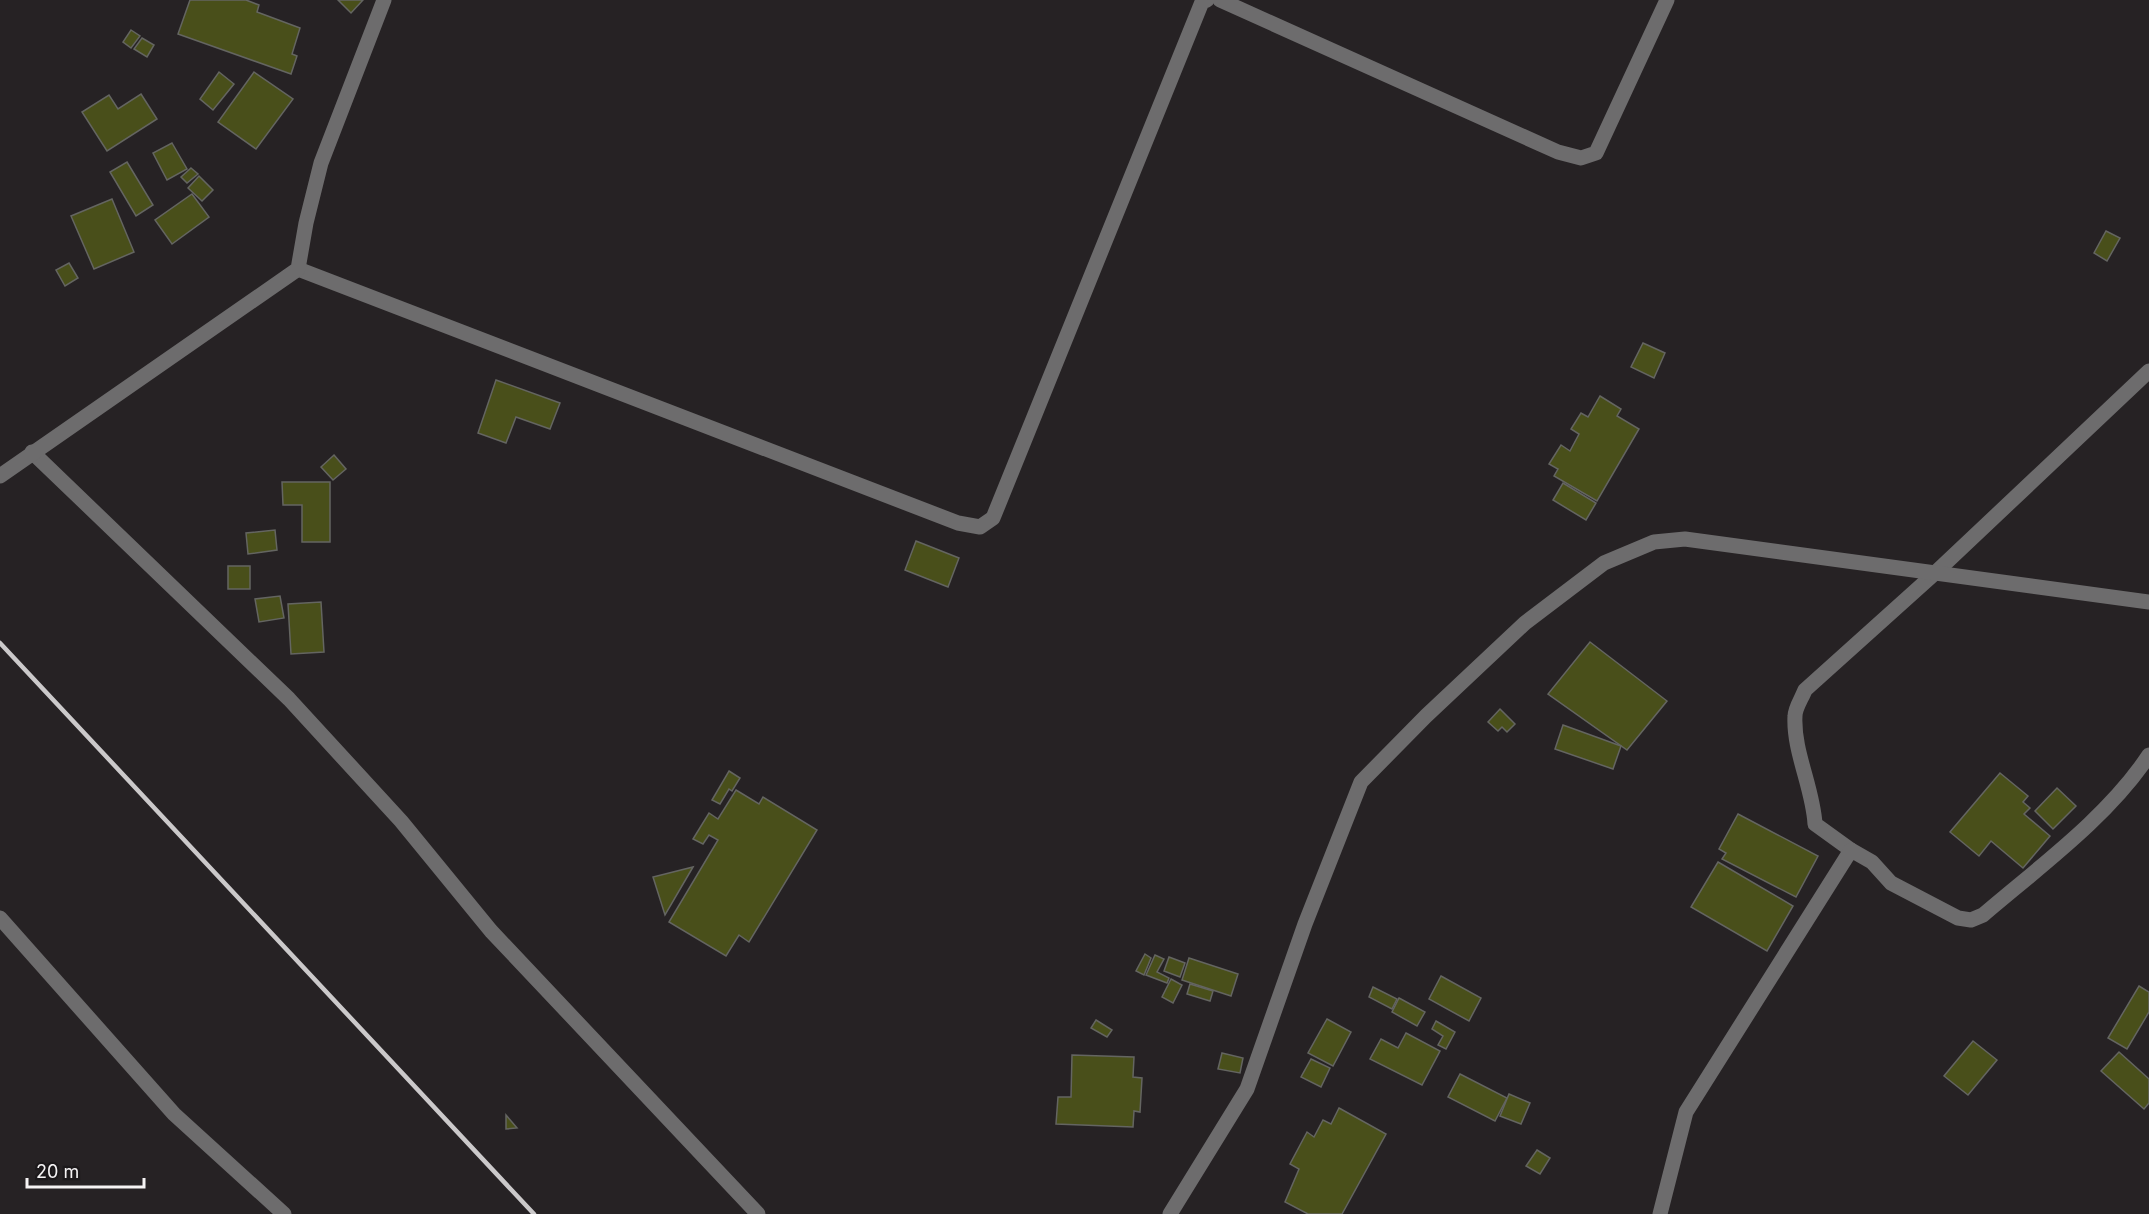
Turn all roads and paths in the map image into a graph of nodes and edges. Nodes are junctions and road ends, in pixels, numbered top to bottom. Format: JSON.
{"nodes":[{"id":1,"x":384,"y":0,"type":"edge"},
{"id":2,"x":1207,"y":0,"type":"edge"},
{"id":3,"x":1220,"y":0,"type":"edge"},
{"id":4,"x":1667,"y":0,"type":"edge"},
{"id":5,"x":298,"y":269,"type":"junction"},
{"id":6,"x":2149,"y":370,"type":"edge"},
{"id":7,"x":32,"y":452,"type":"junction"},
{"id":8,"x":0,"y":476,"type":"edge"},
{"id":9,"x":1934,"y":574,"type":"junction"},
{"id":10,"x":2149,"y":602,"type":"edge"},
{"id":11,"x":2149,"y":756,"type":"edge"},
{"id":12,"x":1851,"y":850,"type":"junction"},
{"id":13,"x":0,"y":918,"type":"edge"},
{"id":14,"x":284,"y":1214,"type":"edge"},
{"id":15,"x":758,"y":1214,"type":"edge"},
{"id":16,"x":1170,"y":1214,"type":"edge"},
{"id":17,"x":1660,"y":1214,"type":"edge"}],
"edges":[{"from":1,"to":5,"type":"street"},
{"from":2,"to":5,"type":"street"},
{"from":3,"to":4,"type":"street"},
{"from":5,"to":7,"type":"street"},
{"from":6,"to":9,"type":"street"},
{"from":7,"to":8,"type":"street"},
{"from":7,"to":15,"type":"street"},
{"from":9,"to":10,"type":"street"},
{"from":9,"to":12,"type":"street"},
{"from":9,"to":16,"type":"street"},
{"from":11,"to":12,"type":"street"},
{"from":12,"to":17,"type":"street"},
{"from":13,"to":14,"type":"street"}]}
